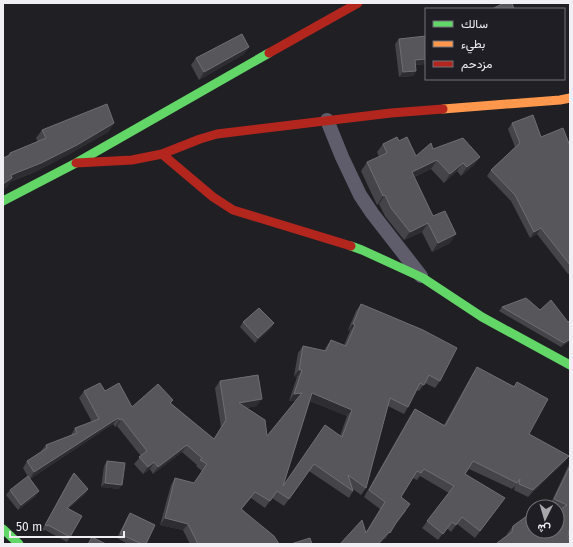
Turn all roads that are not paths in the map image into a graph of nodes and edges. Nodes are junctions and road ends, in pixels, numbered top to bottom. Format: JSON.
{"nodes":[{"id":1,"x":358,"y":3,"type":"edge"},
{"id":2,"x":570,"y":98,"type":"edge"},
{"id":3,"x":327,"y":120,"type":"junction"},
{"id":4,"x":162,"y":154,"type":"junction"},
{"id":5,"x":76,"y":163,"type":"junction"},
{"id":6,"x":3,"y":201,"type":"edge"},
{"id":7,"x":423,"y":278,"type":"junction"},
{"id":8,"x":570,"y":365,"type":"edge"},
{"id":9,"x":3,"y":529,"type":"edge"},
{"id":10,"x":19,"y":544,"type":"edge"}],
"edges":[{"from":1,"to":5,"type":"street"},
{"from":2,"to":3,"type":"street"},
{"from":3,"to":4,"type":"street"},
{"from":3,"to":7,"type":"street"},
{"from":4,"to":5,"type":"street"},
{"from":4,"to":7,"type":"street"},
{"from":5,"to":6,"type":"street"},
{"from":7,"to":8,"type":"street"},
{"from":9,"to":10,"type":"street"}]}
